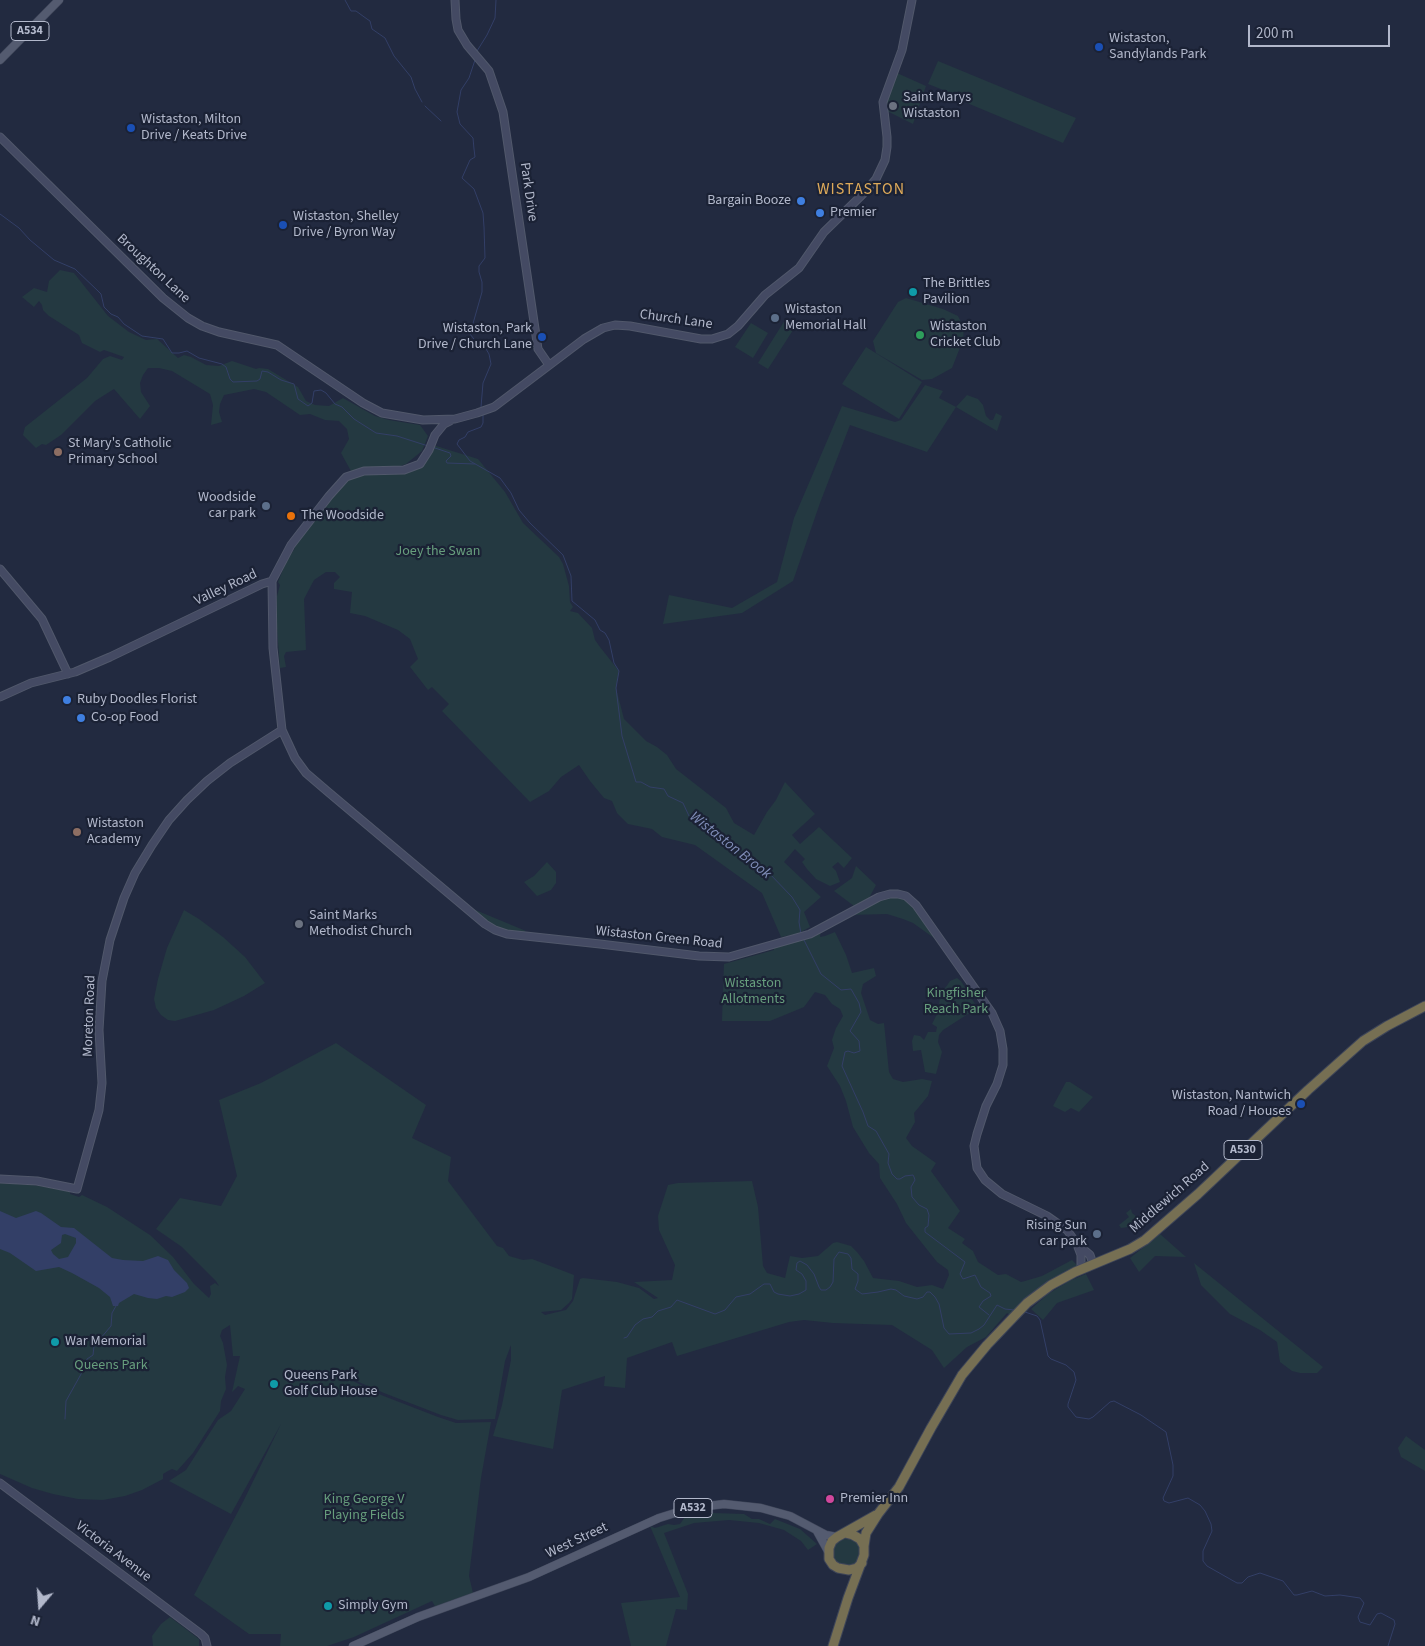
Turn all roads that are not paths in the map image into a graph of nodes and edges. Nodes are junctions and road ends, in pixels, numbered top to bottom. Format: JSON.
{"nodes":[{"id":1,"x":59,"y":0,"type":"edge"},
{"id":2,"x":455,"y":0,"type":"edge"},
{"id":3,"x":912,"y":0,"type":"edge"},
{"id":4,"x":0,"y":60,"type":"edge"},
{"id":5,"x":0,"y":137,"type":"edge"},
{"id":6,"x":549,"y":365,"type":"junction"},
{"id":7,"x":455,"y":419,"type":"junction"},
{"id":8,"x":423,"y":420,"type":"junction"},
{"id":9,"x":433,"y":438,"type":"junction"},
{"id":10,"x":0,"y":569,"type":"edge"},
{"id":11,"x":272,"y":581,"type":"junction"},
{"id":12,"x":68,"y":674,"type":"junction"},
{"id":13,"x":0,"y":697,"type":"edge"},
{"id":14,"x":282,"y":730,"type":"junction"},
{"id":15,"x":1425,"y":1006,"type":"edge"},
{"id":16,"x":0,"y":1179,"type":"edge"},
{"id":17,"x":1077,"y":1244,"type":"junction"},
{"id":18,"x":1093,"y":1264,"type":"junction"},
{"id":19,"x":1081,"y":1269,"type":"junction"},
{"id":20,"x":0,"y":1483,"type":"edge"},
{"id":21,"x":878,"y":1514,"type":"junction"},
{"id":22,"x":816,"y":1530,"type":"junction"},
{"id":23,"x":841,"y":1535,"type":"junction"},
{"id":24,"x":864,"y":1546,"type":"junction"},
{"id":25,"x":828,"y":1551,"type":"junction"},
{"id":26,"x":862,"y":1563,"type":"junction"},
{"id":27,"x":841,"y":1570,"type":"junction"},
{"id":28,"x":848,"y":1598,"type":"junction"},
{"id":29,"x":206,"y":1645,"type":"edge"},
{"id":30,"x":353,"y":1646,"type":"edge"},
{"id":31,"x":833,"y":1646,"type":"edge"}],
"edges":[{"from":1,"to":4,"type":"main road","number":"A534"},
{"from":2,"to":6,"type":"street","name":"Park Drive"},
{"from":3,"to":6,"type":"street","name":"Church Lane"},
{"from":5,"to":8,"type":"street","name":"Broughton Lane"},
{"from":6,"to":7,"type":"street","name":"Church Lane"},
{"from":7,"to":8,"type":"street","name":"Broughton Lane"},
{"from":7,"to":9,"type":"street"},
{"from":8,"to":9,"type":"street"},
{"from":9,"to":11,"type":"street","name":"Valley Road"},
{"from":10,"to":12,"type":"street"},
{"from":11,"to":12,"type":"street","name":"Valley Road"},
{"from":11,"to":14,"type":"street","name":"Wistaston Green Road"},
{"from":12,"to":13,"type":"street","name":"Valley Road"},
{"from":14,"to":16,"type":"street","name":"Moreton Road"},
{"from":14,"to":17,"type":"street","name":"Wistaston Green Road"},
{"from":15,"to":18,"type":"highway","name":"Middlewich Road","number":"A530"},
{"from":17,"to":18,"type":"street","name":"Wistaston Green Road"},
{"from":17,"to":19,"type":"street"},
{"from":18,"to":19,"type":"highway","name":"Middlewich Road","number":"A530"},
{"from":19,"to":21,"type":"highway","name":"Middlewich Road","number":"A530"},
{"from":20,"to":29,"type":"street","name":"Victoria Avenue"},
{"from":21,"to":23,"type":"highway","name":"Middlewich Road","number":"A530"},
{"from":21,"to":24,"type":"highway","name":"Middlewich Road","number":"A530"},
{"from":22,"to":23,"type":"main road","name":"West Street","number":"A532"},
{"from":22,"to":25,"type":"main road"},
{"from":22,"to":30,"type":"main road","name":"West Street","number":"A532"},
{"from":23,"to":24,"type":"highway"},
{"from":23,"to":25,"type":"highway"},
{"from":24,"to":26,"type":"highway"},
{"from":25,"to":27,"type":"highway"},
{"from":26,"to":27,"type":"highway"},
{"from":26,"to":28,"type":"highway"},
{"from":27,"to":28,"type":"highway"},
{"from":28,"to":31,"type":"highway"}]}
